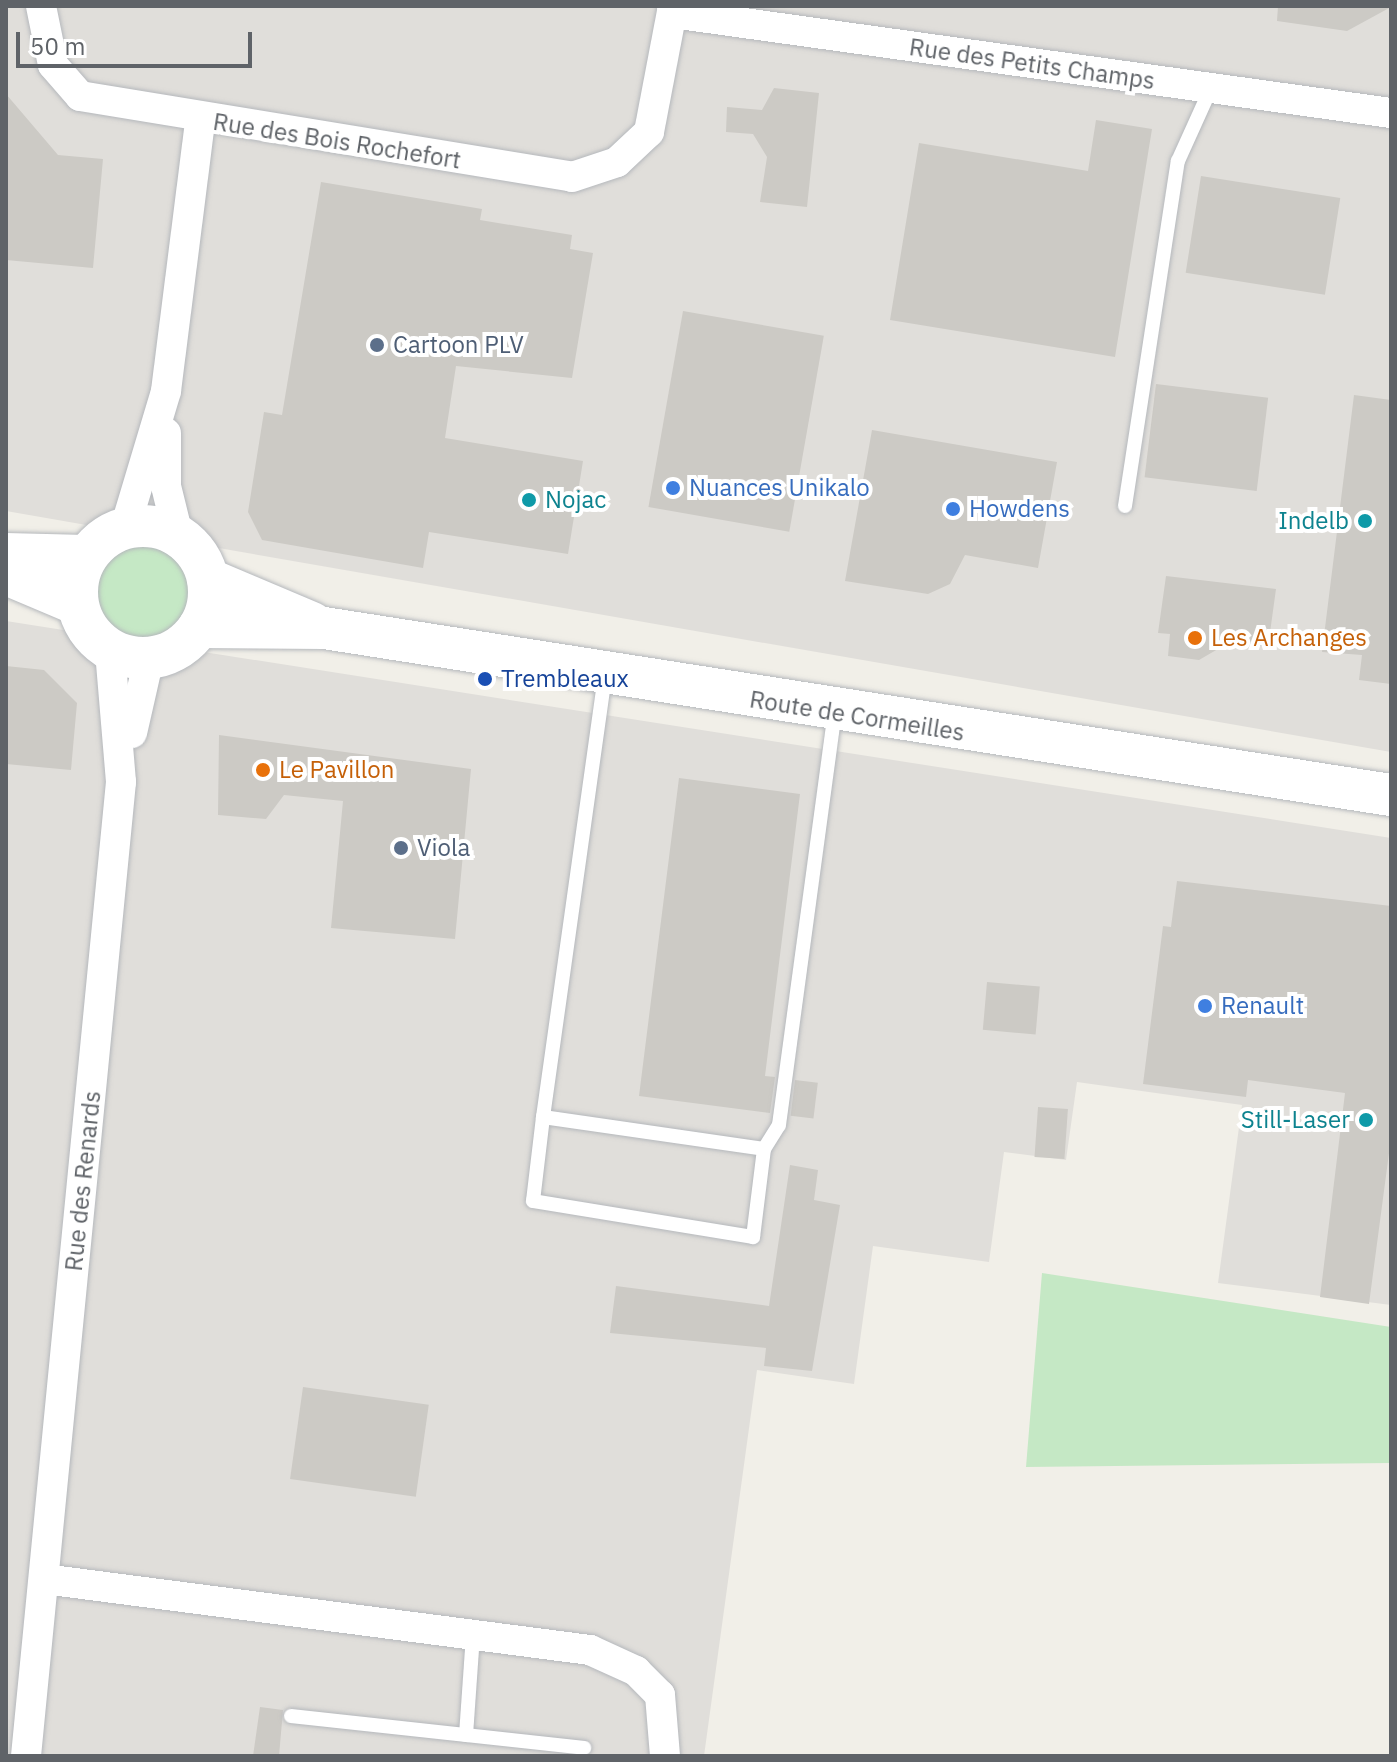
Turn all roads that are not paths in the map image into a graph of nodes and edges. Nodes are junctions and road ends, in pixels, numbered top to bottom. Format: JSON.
{"nodes":[{"id":1,"x":41,"y":6,"type":"edge"},
{"id":2,"x":673,"y":9,"type":"edge"},
{"id":3,"x":1210,"y":90,"type":"junction"},
{"id":4,"x":1391,"y":113,"type":"edge"},
{"id":5,"x":200,"y":120,"type":"junction"},
{"id":6,"x":166,"y":391,"type":"junction"},
{"id":7,"x":1125,"y":506,"type":"dead end"},
{"id":8,"x":125,"y":528,"type":"junction"},
{"id":9,"x":178,"y":535,"type":"junction"},
{"id":10,"x":6,"y":554,"type":"edge"},
{"id":11,"x":86,"y":556,"type":"junction"},
{"id":12,"x":6,"y":574,"type":"edge"},
{"id":13,"x":208,"y":579,"type":"junction"},
{"id":14,"x":77,"y":604,"type":"junction"},
{"id":15,"x":199,"y":627,"type":"junction"},
{"id":16,"x":324,"y":628,"type":"junction"},
{"id":17,"x":130,"y":654,"type":"junction"},
{"id":18,"x":605,"y":676,"type":"junction"},
{"id":19,"x":835,"y":713,"type":"junction"},
{"id":20,"x":121,"y":782,"type":"junction"},
{"id":21,"x":1391,"y":795,"type":"edge"},
{"id":22,"x":543,"y":1117,"type":"junction"},
{"id":23,"x":764,"y":1149,"type":"junction"},
{"id":24,"x":44,"y":1579,"type":"junction"},
{"id":25,"x":473,"y":1635,"type":"junction"},
{"id":26,"x":291,"y":1716,"type":"dead end"},
{"id":27,"x":466,"y":1735,"type":"junction"},
{"id":28,"x":584,"y":1748,"type":"dead end"},
{"id":29,"x":26,"y":1756,"type":"edge"},
{"id":30,"x":665,"y":1756,"type":"edge"}],
"edges":[{"from":1,"to":5,"type":"street"},
{"from":2,"to":3,"type":"street","name":"Rue des Petits Champs"},
{"from":2,"to":5,"type":"street","name":"Rue des Bois Rochefort"},
{"from":3,"to":4,"type":"street","name":"Rue des Petits Champs"},
{"from":3,"to":7,"type":"lane"},
{"from":5,"to":6,"type":"street","name":"Rue des Bois Rochefort"},
{"from":6,"to":8,"type":"street","name":"Rue des Bois Rochefort"},
{"from":6,"to":9,"type":"street"},
{"from":8,"to":9,"type":"main road"},
{"from":8,"to":11,"type":"main road"},
{"from":9,"to":13,"type":"main road"},
{"from":10,"to":11,"type":"main road"},
{"from":11,"to":14,"type":"main road"},
{"from":12,"to":14,"type":"main road"},
{"from":13,"to":15,"type":"main road"},
{"from":13,"to":16,"type":"main road","name":"Route de Cormeilles"},
{"from":14,"to":17,"type":"main road"},
{"from":15,"to":16,"type":"main road","name":"Route de Cormeilles"},
{"from":15,"to":17,"type":"main road"},
{"from":16,"to":18,"type":"main road","name":"Route de Cormeilles"},
{"from":17,"to":20,"type":"street","name":"Rue des Renards"},
{"from":17,"to":20,"type":"street","name":"Rue des Renards"},
{"from":18,"to":19,"type":"main road","name":"Route de Cormeilles"},
{"from":18,"to":22,"type":"lane"},
{"from":19,"to":21,"type":"main road","name":"Route de Cormeilles"},
{"from":19,"to":23,"type":"lane"},
{"from":20,"to":24,"type":"street","name":"Rue des Renards"},
{"from":22,"to":23,"type":"lane"},
{"from":22,"to":23,"type":"lane"},
{"from":24,"to":25,"type":"street"},
{"from":24,"to":29,"type":"street","name":"Rue des Renards"},
{"from":25,"to":27,"type":"lane"},
{"from":25,"to":30,"type":"street"},
{"from":26,"to":27,"type":"lane"},
{"from":27,"to":28,"type":"lane"}]}
